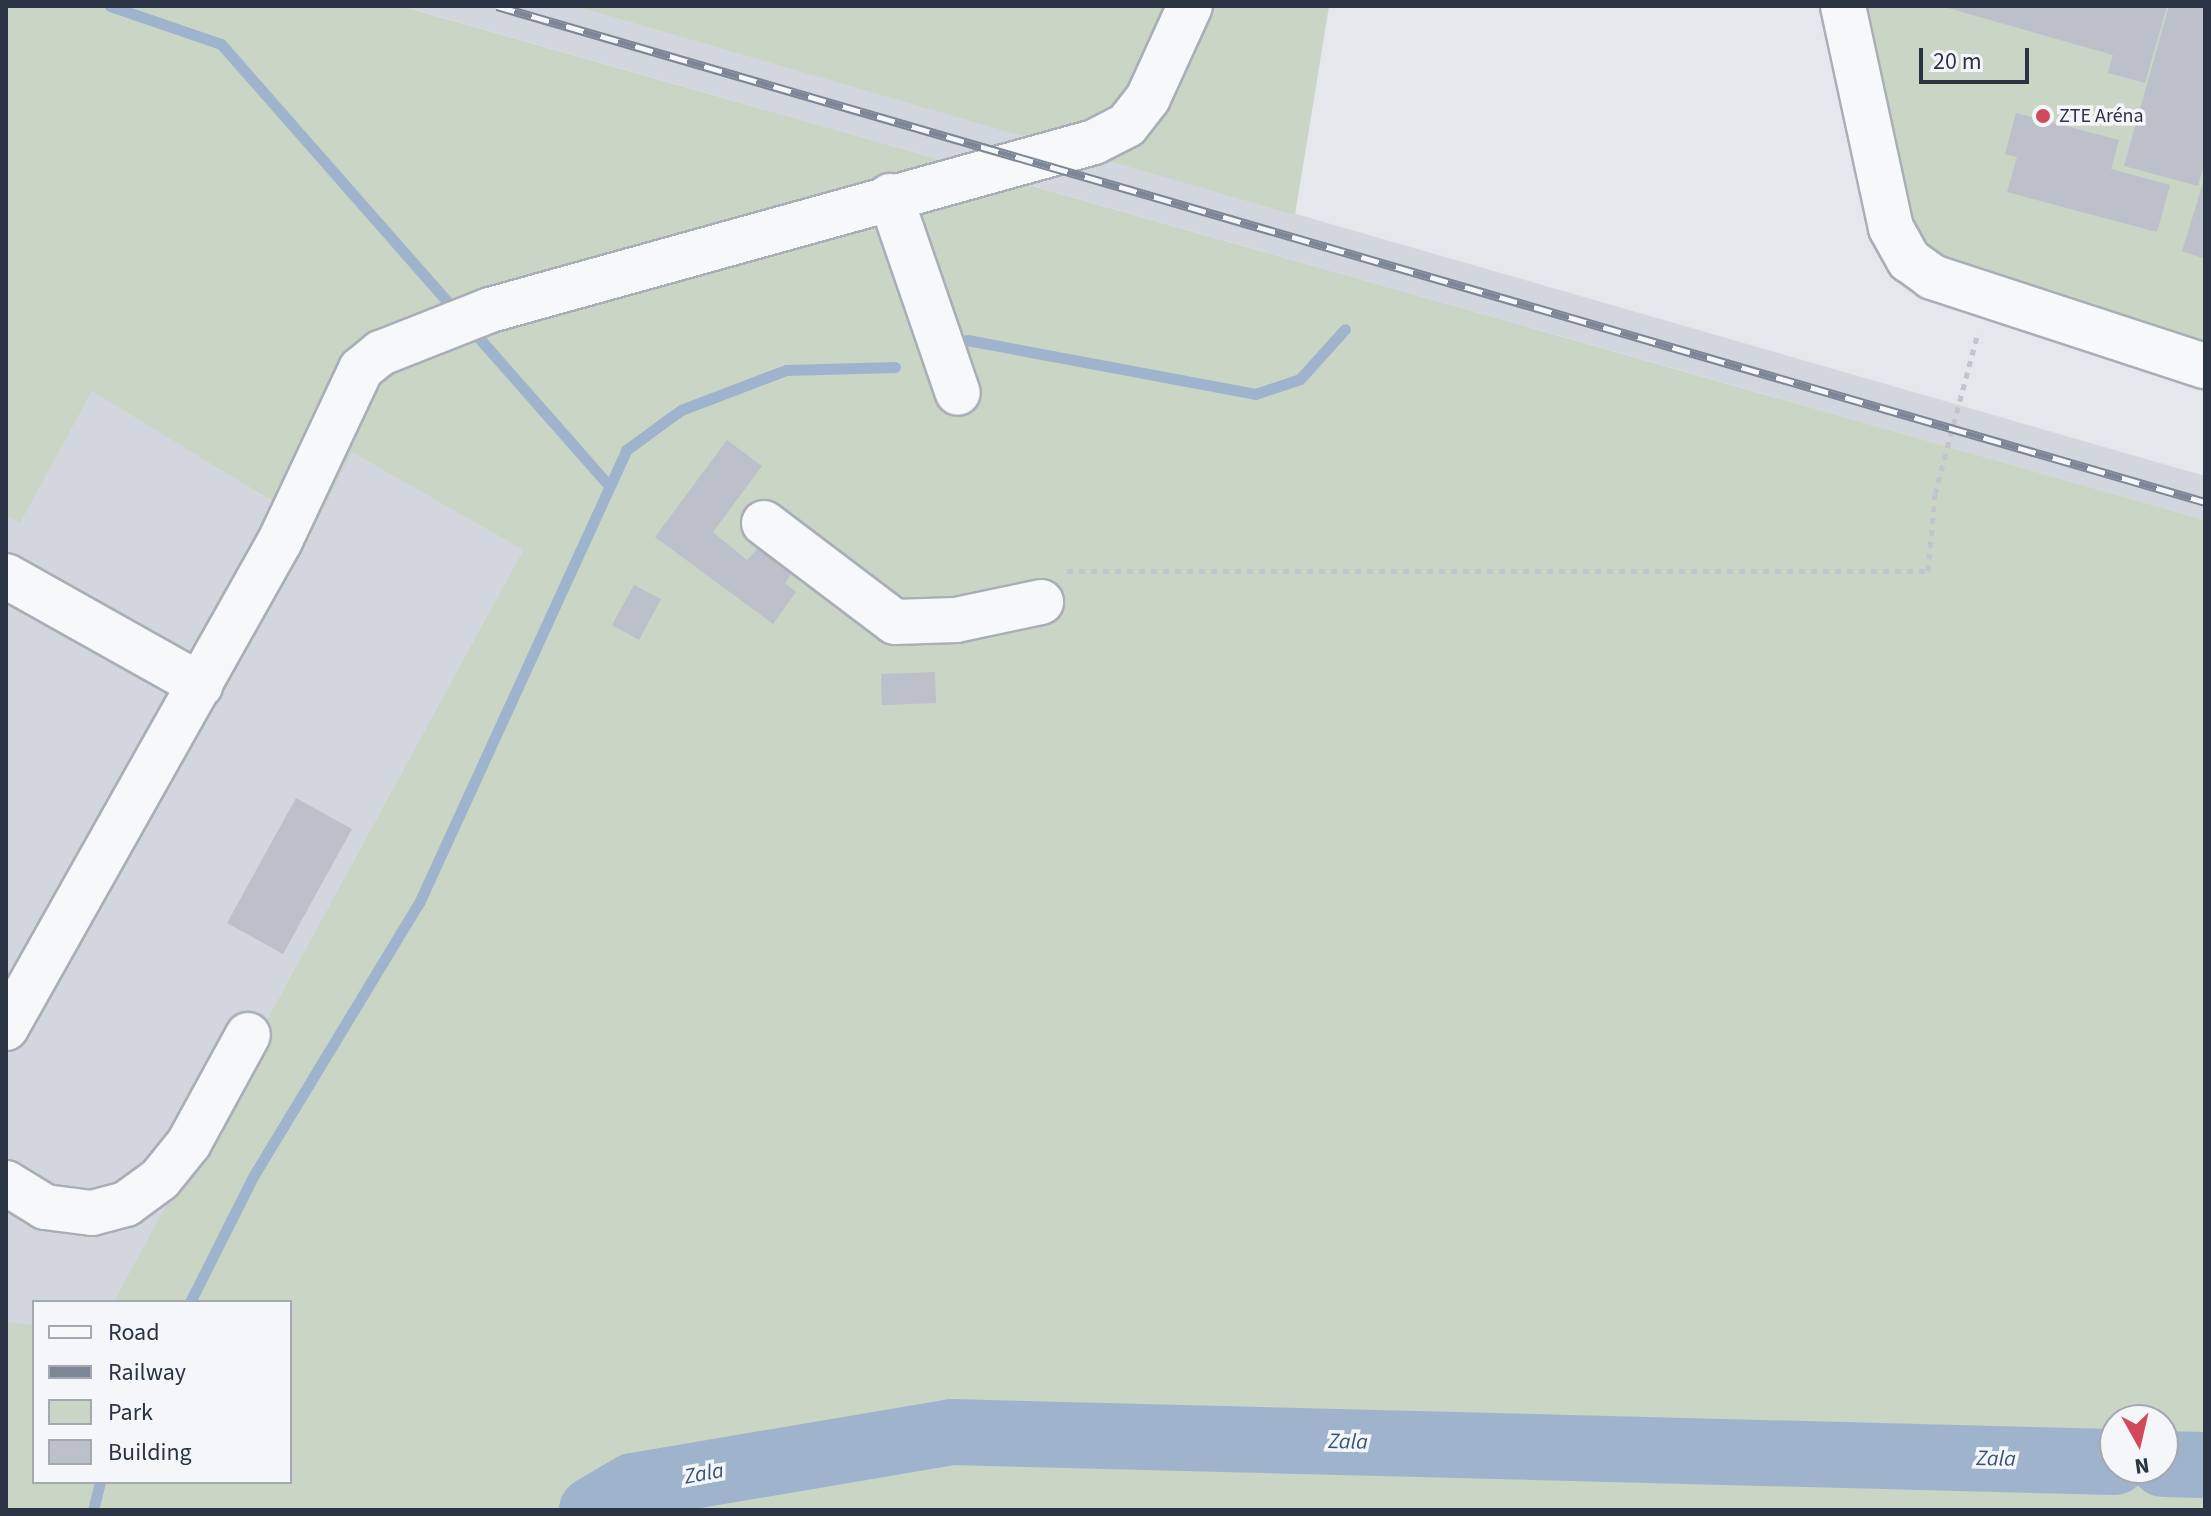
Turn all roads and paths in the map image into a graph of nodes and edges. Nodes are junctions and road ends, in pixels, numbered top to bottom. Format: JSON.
{"nodes":[{"id":1,"x":1190,"y":6,"type":"edge"},
{"id":2,"x":1843,"y":6,"type":"edge"},
{"id":3,"x":890,"y":196,"type":"junction"},
{"id":4,"x":1988,"y":295,"type":"junction"},
{"id":5,"x":2205,"y":366,"type":"edge"},
{"id":6,"x":958,"y":393,"type":"dead end"},
{"id":7,"x":764,"y":523,"type":"dead end"},
{"id":8,"x":6,"y":576,"type":"edge"},
{"id":9,"x":1051,"y":586,"type":"joint"},
{"id":10,"x":200,"y":685,"type":"junction"},
{"id":11,"x":6,"y":1028,"type":"edge"},
{"id":12,"x":248,"y":1035,"type":"dead end"},
{"id":13,"x":6,"y":1183,"type":"edge"}],
"edges":[{"from":1,"to":3,"type":"lane"},
{"from":2,"to":4,"type":"lane"},
{"from":3,"to":6,"type":"lane"},
{"from":3,"to":10,"type":"lane"},
{"from":4,"to":5,"type":"lane"},
{"from":4,"to":9,"type":"path"},
{"from":7,"to":9,"type":"lane"},
{"from":8,"to":10,"type":"lane"},
{"from":10,"to":11,"type":"lane"},
{"from":12,"to":13,"type":"lane"}]}
